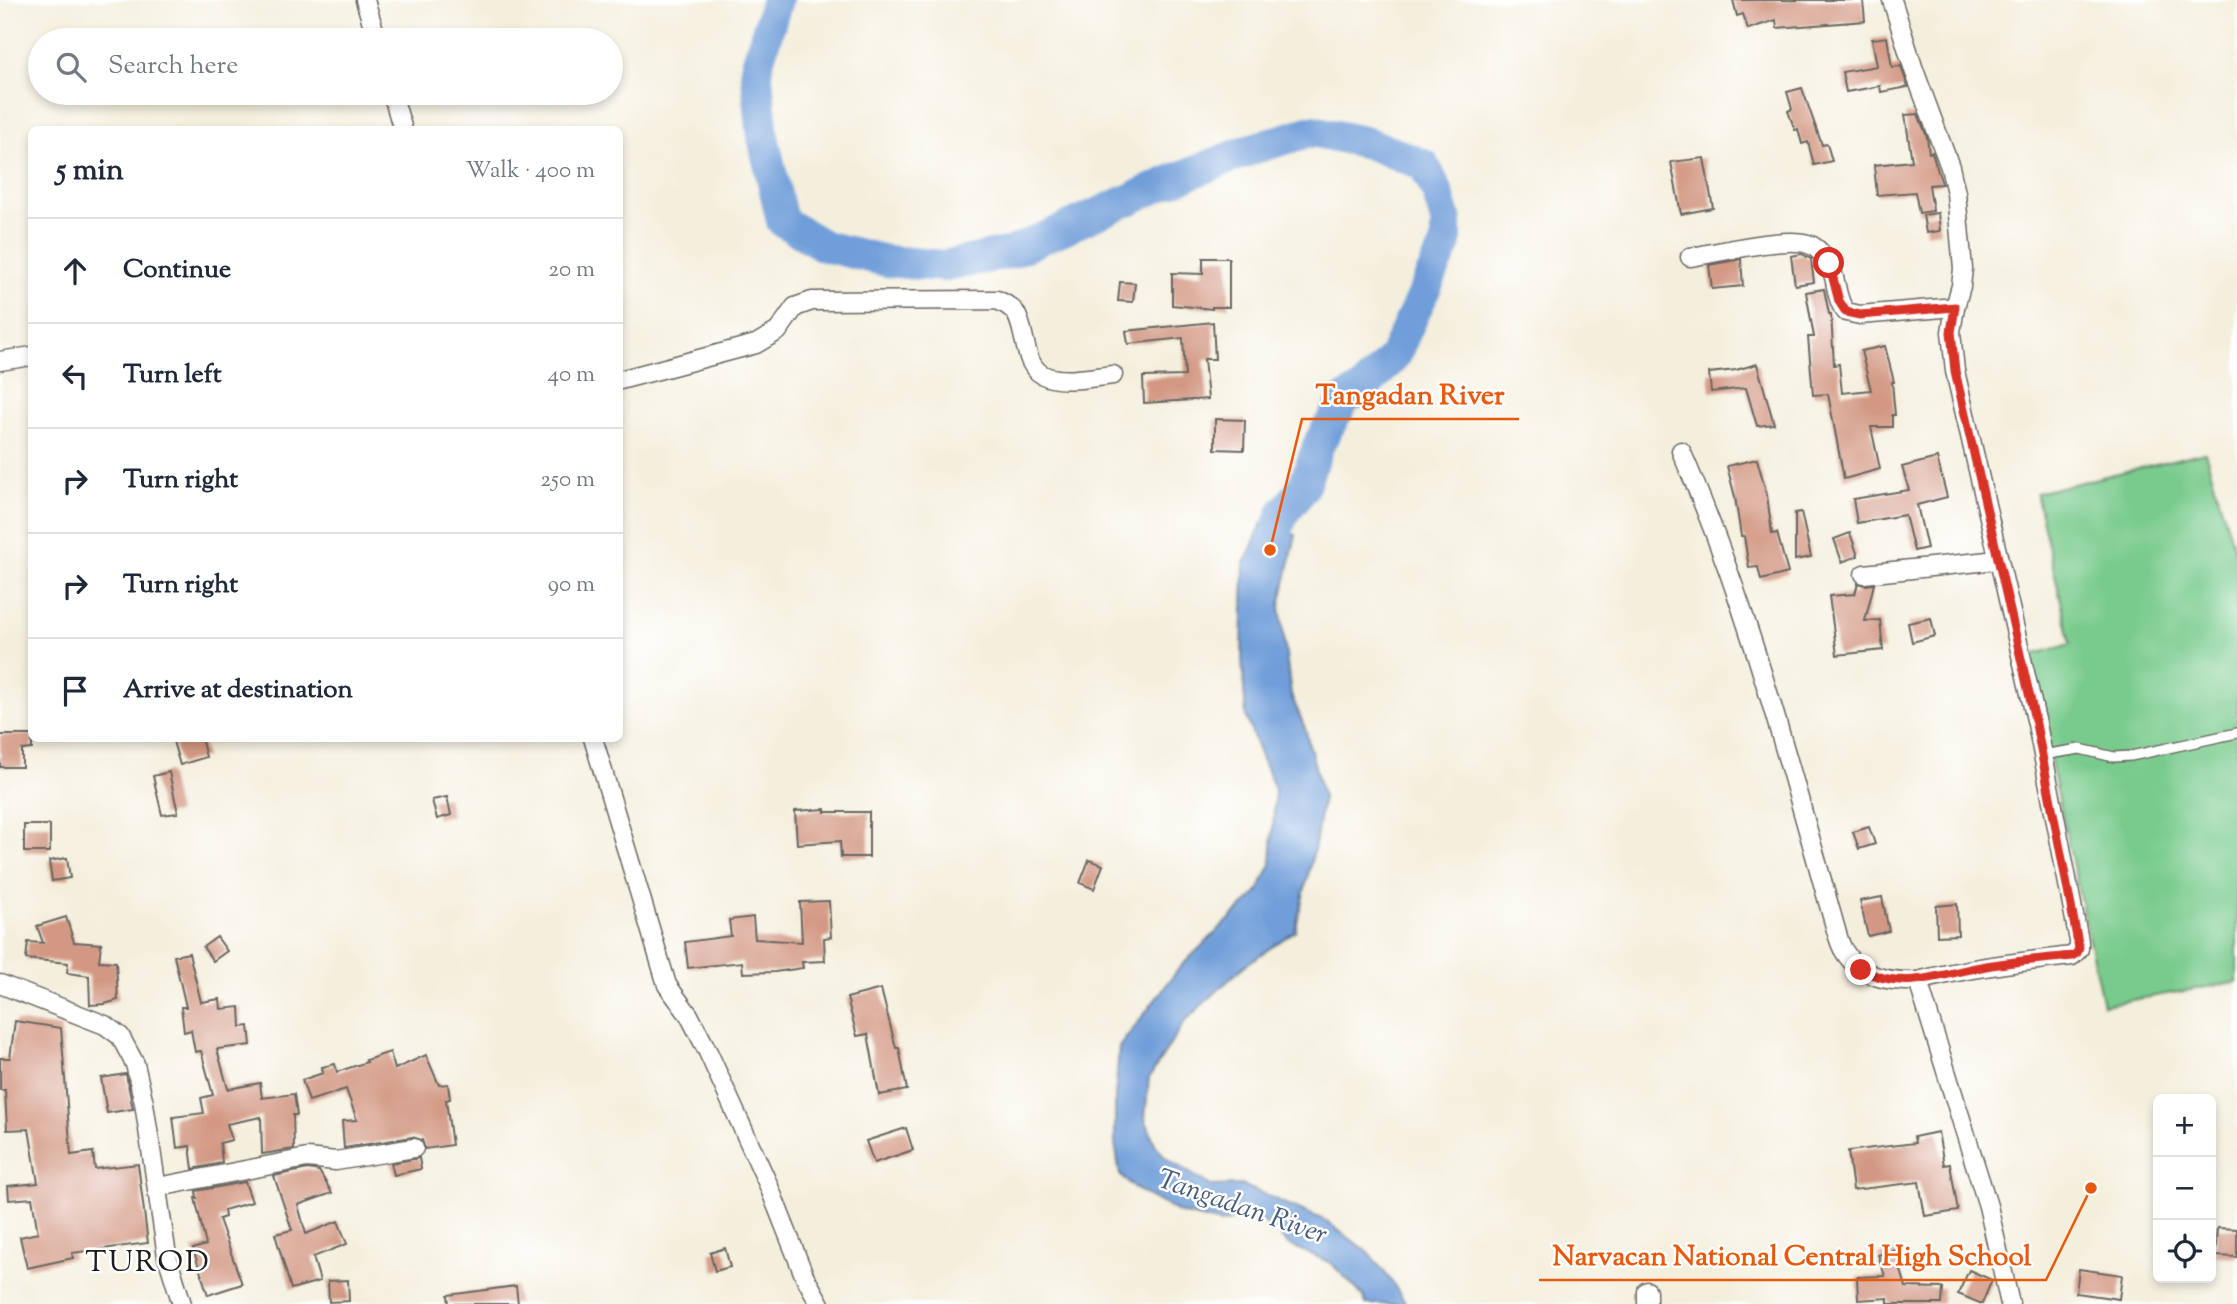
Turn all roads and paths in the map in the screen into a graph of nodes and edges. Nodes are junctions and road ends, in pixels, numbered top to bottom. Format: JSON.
{"nodes":[{"id":1,"x":365,"y":0,"type":"edge"},
{"id":2,"x":1892,"y":0,"type":"edge"},
{"id":3,"x":373,"y":28,"type":"edge"},
{"id":4,"x":396,"y":105,"type":"edge"},
{"id":5,"x":402,"y":126,"type":"edge"},
{"id":6,"x":1690,"y":257,"type":"dead end"},
{"id":7,"x":1955,"y":307,"type":"junction"},
{"id":8,"x":28,"y":356,"type":"edge"},
{"id":9,"x":0,"y":360,"type":"edge"},
{"id":10,"x":1113,"y":375,"type":"dead end"},
{"id":11,"x":623,"y":379,"type":"edge"},
{"id":12,"x":1681,"y":452,"type":"dead end"},
{"id":13,"x":1998,"y":560,"type":"junction"},
{"id":14,"x":1864,"y":574,"type":"dead end"},
{"id":15,"x":2237,"y":733,"type":"edge"},
{"id":16,"x":594,"y":742,"type":"edge"},
{"id":17,"x":2042,"y":755,"type":"junction"},
{"id":18,"x":1918,"y":981,"type":"junction"},
{"id":19,"x":0,"y":984,"type":"edge"},
{"id":20,"x":414,"y":1148,"type":"dead end"},
{"id":21,"x":158,"y":1188,"type":"junction"},
{"id":22,"x":182,"y":1304,"type":"edge"},
{"id":23,"x":820,"y":1304,"type":"edge"},
{"id":24,"x":2010,"y":1304,"type":"edge"}],
"edges":[{"from":1,"to":3,"type":"street"},
{"from":2,"to":7,"type":"street"},
{"from":4,"to":5,"type":"street"},
{"from":6,"to":7,"type":"street"},
{"from":7,"to":13,"type":"street"},
{"from":8,"to":9,"type":"street"},
{"from":10,"to":11,"type":"street"},
{"from":12,"to":18,"type":"street"},
{"from":13,"to":14,"type":"street"},
{"from":13,"to":17,"type":"street"},
{"from":15,"to":17,"type":"lane"},
{"from":16,"to":23,"type":"street"},
{"from":17,"to":18,"type":"street"},
{"from":18,"to":24,"type":"street"},
{"from":19,"to":21,"type":"street"},
{"from":20,"to":21,"type":"street"},
{"from":21,"to":22,"type":"street"}]}
